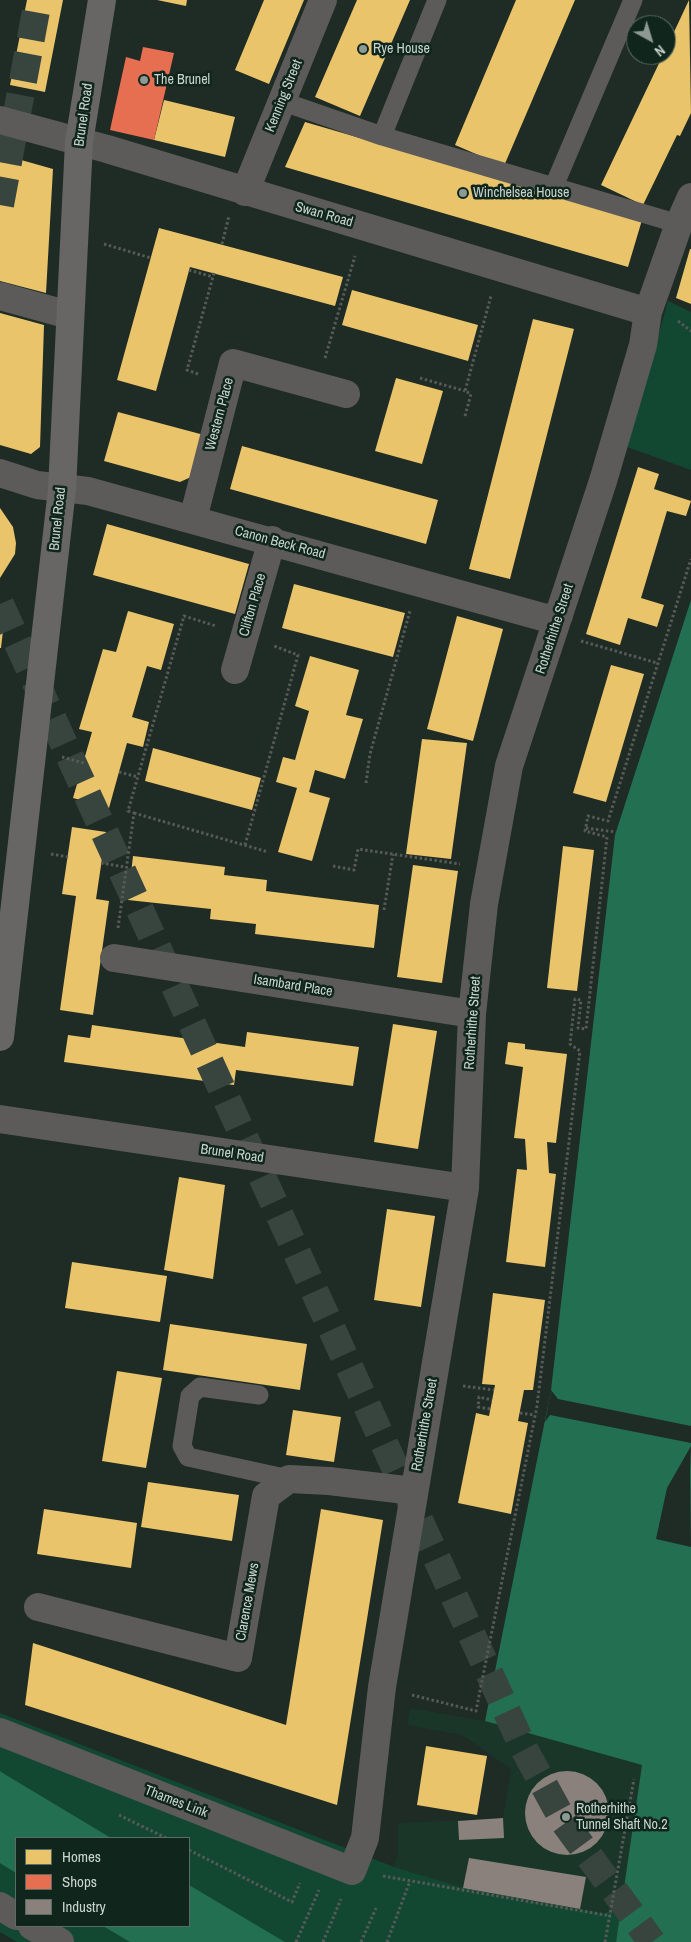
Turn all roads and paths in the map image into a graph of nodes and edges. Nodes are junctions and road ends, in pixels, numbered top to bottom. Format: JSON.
{"nodes":[{"id":1,"x":102,"y":0,"type":"edge"},
{"id":2,"x":323,"y":0,"type":"edge"},
{"id":3,"x":437,"y":0,"type":"edge"},
{"id":4,"x":633,"y":0,"type":"edge"},
{"id":5,"x":281,"y":101,"type":"junction"},
{"id":6,"x":0,"y":120,"type":"edge"},
{"id":7,"x":382,"y":136,"type":"junction"},
{"id":8,"x":79,"y":142,"type":"junction"},
{"id":9,"x":554,"y":186,"type":"junction"},
{"id":10,"x":245,"y":192,"type":"junction"},
{"id":11,"x":691,"y":197,"type":"edge"},
{"id":12,"x":679,"y":224,"type":"junction"},
{"id":13,"x":363,"y":227,"type":"junction"},
{"id":14,"x":101,"y":243,"type":"dead end"},
{"id":15,"x":151,"y":258,"type":"dead end"},
{"id":16,"x":499,"y":267,"type":"junction"},
{"id":17,"x":189,"y":270,"type":"dead end"},
{"id":18,"x":0,"y":296,"type":"edge"},
{"id":19,"x":659,"y":314,"type":"junction"},
{"id":20,"x":69,"y":315,"type":"junction"},
{"id":21,"x":691,"y":331,"type":"edge"},
{"id":22,"x":420,"y":378,"type":"dead end"},
{"id":23,"x":228,"y":383,"type":"junction"},
{"id":24,"x":316,"y":386,"type":"junction"},
{"id":25,"x":465,"y":391,"type":"junction"},
{"id":26,"x":346,"y":394,"type":"dead end"},
{"id":27,"x":465,"y":416,"type":"dead end"},
{"id":28,"x":0,"y":473,"type":"edge"},
{"id":29,"x":62,"y":489,"type":"junction"},
{"id":30,"x":193,"y":519,"type":"junction"},
{"id":31,"x":272,"y":540,"type":"junction"},
{"id":32,"x":691,"y":559,"type":"edge"},
{"id":33,"x":419,"y":582,"type":"junction"},
{"id":34,"x":557,"y":625,"type":"junction"},
{"id":35,"x":244,"y":634,"type":"junction"},
{"id":36,"x":657,"y":663,"type":"junction"},
{"id":37,"x":234,"y":670,"type":"dead end"},
{"id":38,"x":58,"y":756,"type":"dead end"},
{"id":39,"x":84,"y":762,"type":"dead end"},
{"id":40,"x":119,"y":772,"type":"dead end"},
{"id":41,"x":138,"y":777,"type":"junction"},
{"id":42,"x":366,"y":783,"type":"dead end"},
{"id":43,"x":134,"y":813,"type":"junction"},
{"id":44,"x":586,"y":828,"type":"junction"},
{"id":45,"x":616,"y":832,"type":"dead end"},
{"id":46,"x":244,"y":845,"type":"junction"},
{"id":47,"x":268,"y":852,"type":"dead end"},
{"id":48,"x":46,"y":853,"type":"dead end"},
{"id":49,"x":393,"y":854,"type":"junction"},
{"id":50,"x":68,"y":857,"type":"dead end"},
{"id":51,"x":102,"y":863,"type":"dead end"},
{"id":52,"x":332,"y":866,"type":"dead end"},
{"id":53,"x":125,"y":867,"type":"junction"},
{"id":54,"x":490,"y":869,"type":"junction"},
{"id":55,"x":384,"y":910,"type":"dead end"},
{"id":56,"x":4,"y":954,"type":"edge"},
{"id":57,"x":114,"y":958,"type":"joint"},
{"id":58,"x":472,"y":1014,"type":"junction"},
{"id":59,"x":0,"y":1037,"type":"edge"},
{"id":60,"x":0,"y":1120,"type":"edge"},
{"id":61,"x":465,"y":1188,"type":"junction"},
{"id":62,"x":259,"y":1395,"type":"dead end"},
{"id":63,"x":492,"y":1400,"type":"dead end"},
{"id":64,"x":490,"y":1409,"type":"dead end"},
{"id":65,"x":520,"y":1413,"type":"dead end"},
{"id":66,"x":535,"y":1415,"type":"junction"},
{"id":67,"x":289,"y":1479,"type":"junction"},
{"id":68,"x":414,"y":1491,"type":"junction"},
{"id":69,"x":38,"y":1607,"type":"dead end"},
{"id":70,"x":408,"y":1694,"type":"dead end"},
{"id":71,"x":0,"y":1732,"type":"edge"},
{"id":72,"x":634,"y":1779,"type":"dead end"},
{"id":73,"x":190,"y":1851,"type":"edge"},
{"id":74,"x":352,"y":1871,"type":"junction"},
{"id":75,"x":301,"y":1881,"type":"dead end"},
{"id":76,"x":410,"y":1881,"type":"junction"},
{"id":77,"x":319,"y":1889,"type":"dead end"},
{"id":78,"x":340,"y":1899,"type":"dead end"},
{"id":79,"x":0,"y":1906,"type":"edge"},
{"id":80,"x":376,"y":1908,"type":"dead end"},
{"id":81,"x":15,"y":1915,"type":"edge"},
{"id":82,"x":611,"y":1916,"type":"junction"},
{"id":83,"x":34,"y":1927,"type":"edge"},
{"id":84,"x":60,"y":1942,"type":"edge"},
{"id":85,"x":296,"y":1942,"type":"edge"},
{"id":86,"x":323,"y":1942,"type":"edge"},
{"id":87,"x":361,"y":1942,"type":"edge"},
{"id":88,"x":387,"y":1942,"type":"edge"},
{"id":89,"x":605,"y":1942,"type":"edge"}],
"edges":[{"from":1,"to":8,"type":"main road","name":"Brunel Road"},
{"from":2,"to":5,"type":"street","name":"Kenning Street"},
{"from":3,"to":7,"type":"lane"},
{"from":4,"to":9,"type":"lane"},
{"from":5,"to":7,"type":"lane"},
{"from":5,"to":10,"type":"street","name":"Kenning Street"},
{"from":6,"to":8,"type":"street","name":"Swan Road"},
{"from":7,"to":9,"type":"lane"},
{"from":8,"to":10,"type":"street","name":"Swan Road"},
{"from":8,"to":20,"type":"main road","name":"Brunel Road"},
{"from":9,"to":12,"type":"lane"},
{"from":10,"to":13,"type":"street","name":"Swan Road"},
{"from":11,"to":12,"type":"street","name":"Rotherhithe Street"},
{"from":12,"to":19,"type":"street","name":"Rotherhithe Street"},
{"from":13,"to":16,"type":"street","name":"Swan Road"},
{"from":13,"to":24,"type":"path"},
{"from":14,"to":15,"type":"path"},
{"from":16,"to":19,"type":"street","name":"Swan Road"},
{"from":16,"to":25,"type":"path"},
{"from":17,"to":23,"type":"path"},
{"from":18,"to":20,"type":"street"},
{"from":19,"to":21,"type":"path"},
{"from":19,"to":34,"type":"street","name":"Rotherhithe Street"},
{"from":20,"to":29,"type":"main road","name":"Brunel Road"},
{"from":22,"to":25,"type":"path"},
{"from":23,"to":24,"type":"street","name":"Western Place"},
{"from":23,"to":30,"type":"street","name":"Western Place"},
{"from":24,"to":26,"type":"street","name":"Western Place"},
{"from":25,"to":27,"type":"path"},
{"from":28,"to":29,"type":"street","name":"Canon Beck Road"},
{"from":29,"to":30,"type":"street","name":"Canon Beck Road"},
{"from":29,"to":56,"type":"main road","name":"Brunel Road"},
{"from":30,"to":31,"type":"street","name":"Canon Beck Road"},
{"from":31,"to":33,"type":"street","name":"Canon Beck Road"},
{"from":31,"to":35,"type":"street","name":"Clifton Place"},
{"from":32,"to":36,"type":"path"},
{"from":33,"to":34,"type":"street","name":"Canon Beck Road"},
{"from":33,"to":42,"type":"path"},
{"from":34,"to":36,"type":"path"},
{"from":34,"to":54,"type":"street","name":"Rotherhithe Street"},
{"from":35,"to":37,"type":"street","name":"Clifton Place"},
{"from":35,"to":41,"type":"path"},
{"from":35,"to":46,"type":"path"},
{"from":36,"to":44,"type":"path"},
{"from":38,"to":39,"type":"path"},
{"from":40,"to":41,"type":"path"},
{"from":41,"to":43,"type":"path"},
{"from":43,"to":46,"type":"path"},
{"from":43,"to":53,"type":"path"},
{"from":44,"to":45,"type":"path"},
{"from":44,"to":66,"type":"path"},
{"from":46,"to":47,"type":"path"},
{"from":48,"to":50,"type":"path"},
{"from":49,"to":52,"type":"path"},
{"from":49,"to":54,"type":"path"},
{"from":49,"to":55,"type":"path"},
{"from":51,"to":53,"type":"path"},
{"from":53,"to":57,"type":"path"},
{"from":54,"to":58,"type":"street","name":"Rotherhithe Street"},
{"from":56,"to":59,"type":"main road","name":"Brunel Road"},
{"from":57,"to":58,"type":"street","name":"Isambard Place"},
{"from":58,"to":61,"type":"street","name":"Rotherhithe Street"},
{"from":60,"to":61,"type":"street","name":"Brunel Road"},
{"from":61,"to":68,"type":"street","name":"Rotherhithe Street"},
{"from":62,"to":67,"type":"lane"},
{"from":63,"to":64,"type":"path"},
{"from":65,"to":66,"type":"path"},
{"from":66,"to":70,"type":"path"},
{"from":67,"to":68,"type":"street"},
{"from":67,"to":69,"type":"street","name":"Clarence Mews"},
{"from":68,"to":74,"type":"street","name":"Rotherhithe Street"},
{"from":71,"to":74,"type":"street","name":"Thames Link"},
{"from":72,"to":82,"type":"path"},
{"from":73,"to":75,"type":"path"},
{"from":74,"to":76,"type":"path"},
{"from":76,"to":82,"type":"path"},
{"from":76,"to":88,"type":"path"},
{"from":77,"to":85,"type":"path"},
{"from":78,"to":86,"type":"path"},
{"from":79,"to":81,"type":"street"},
{"from":80,"to":87,"type":"path"},
{"from":82,"to":89,"type":"path"},
{"from":83,"to":84,"type":"street"}]}
